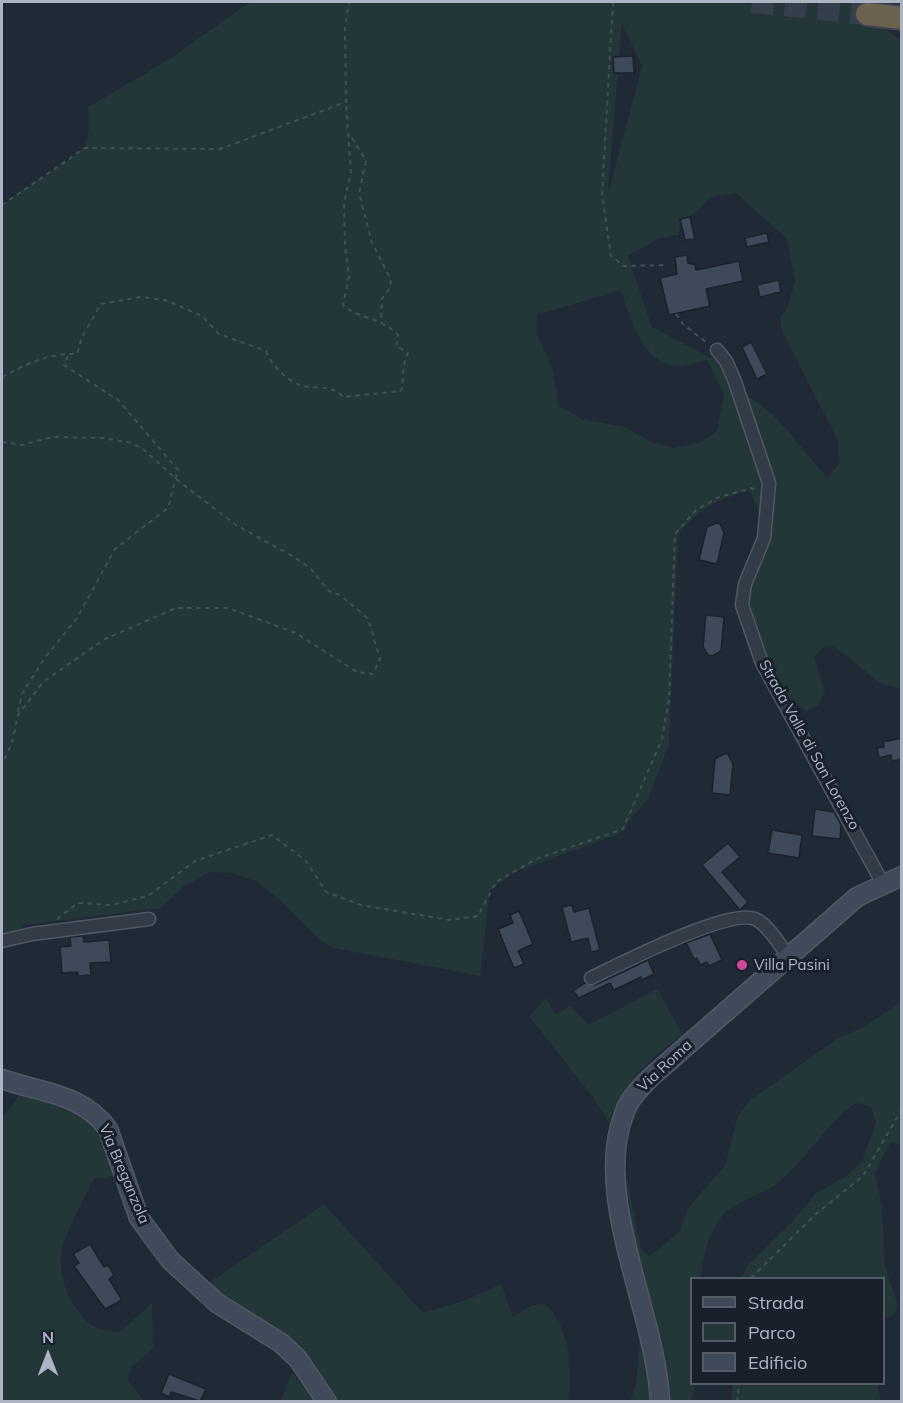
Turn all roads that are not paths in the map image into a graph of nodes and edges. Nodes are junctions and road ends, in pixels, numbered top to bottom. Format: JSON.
{"nodes":[{"id":1,"x":867,"y":14,"type":"tunnel mouth"},
{"id":2,"x":902,"y":18,"type":"edge"},
{"id":3,"x":717,"y":350,"type":"road end"},
{"id":4,"x":902,"y":876,"type":"edge"},
{"id":5,"x":882,"y":882,"type":"junction"},
{"id":6,"x":149,"y":919,"type":"dead end"},
{"id":7,"x":2,"y":941,"type":"edge"},
{"id":8,"x":789,"y":957,"type":"junction"},
{"id":9,"x":591,"y":978,"type":"dead end"},
{"id":10,"x":2,"y":1079,"type":"edge"},
{"id":11,"x":327,"y":1401,"type":"edge"},
{"id":12,"x":660,"y":1401,"type":"edge"}],
"edges":[{"from":1,"to":2,"type":"highway"},
{"from":3,"to":5,"type":"street","name":"Strada Valle di San Lorenzo"},
{"from":4,"to":5,"type":"main road","name":"Via Roma"},
{"from":5,"to":8,"type":"main road","name":"Via Roma"},
{"from":6,"to":7,"type":"street"},
{"from":8,"to":9,"type":"street"},
{"from":8,"to":12,"type":"main road","name":"Via Roma"},
{"from":10,"to":11,"type":"main road","name":"Via Breganzola"}]}
